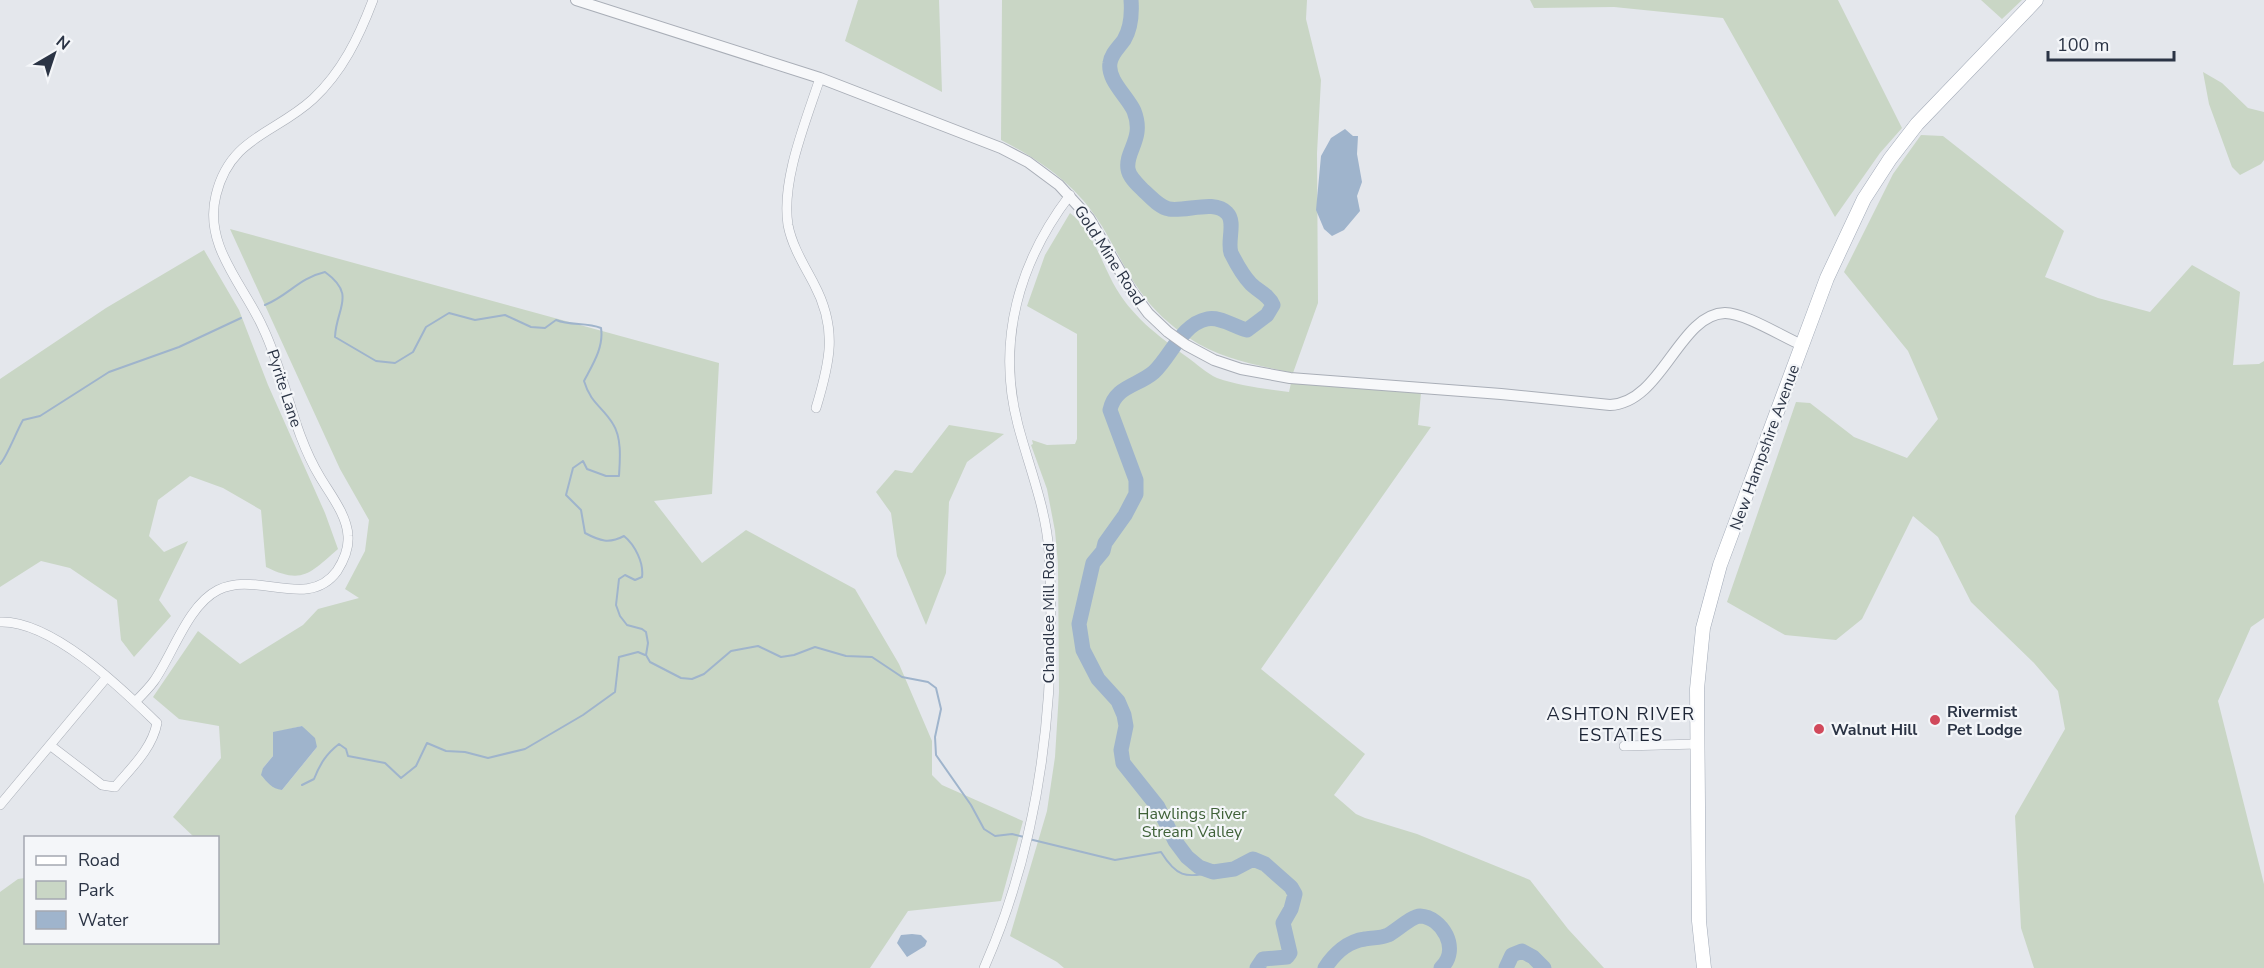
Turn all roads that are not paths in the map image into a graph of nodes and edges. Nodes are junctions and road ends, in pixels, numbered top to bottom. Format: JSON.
{"nodes":[{"id":1,"x":373,"y":0,"type":"edge"},
{"id":2,"x":576,"y":0,"type":"edge"},
{"id":3,"x":2036,"y":0,"type":"edge"},
{"id":4,"x":820,"y":78,"type":"junction"},
{"id":5,"x":1070,"y":195,"type":"junction"},
{"id":6,"x":1802,"y":345,"type":"junction"},
{"id":7,"x":816,"y":408,"type":"dead end"},
{"id":8,"x":0,"y":622,"type":"edge"},
{"id":9,"x":106,"y":678,"type":"junction"},
{"id":10,"x":135,"y":702,"type":"junction"},
{"id":11,"x":1697,"y":744,"type":"junction"},
{"id":12,"x":51,"y":746,"type":"junction"},
{"id":13,"x":1624,"y":746,"type":"dead end"},
{"id":14,"x":0,"y":805,"type":"edge"},
{"id":15,"x":984,"y":968,"type":"edge"},
{"id":16,"x":1704,"y":968,"type":"edge"}],
"edges":[{"from":1,"to":10,"type":"street","name":"Pyrite Lane"},
{"from":2,"to":4,"type":"street","name":"Gold Mine Road"},
{"from":3,"to":6,"type":"main road","name":"New Hampshire Avenue"},
{"from":4,"to":5,"type":"street","name":"Gold Mine Road"},
{"from":4,"to":7,"type":"street"},
{"from":5,"to":6,"type":"street","name":"Gold Mine Road"},
{"from":5,"to":15,"type":"street","name":"Chandlee Mill Road"},
{"from":6,"to":11,"type":"main road","name":"New Hampshire Avenue"},
{"from":8,"to":9,"type":"street"},
{"from":9,"to":10,"type":"street"},
{"from":9,"to":12,"type":"street"},
{"from":10,"to":12,"type":"street"},
{"from":11,"to":13,"type":"street"},
{"from":11,"to":16,"type":"main road","name":"New Hampshire Avenue"},
{"from":12,"to":14,"type":"street"}]}
